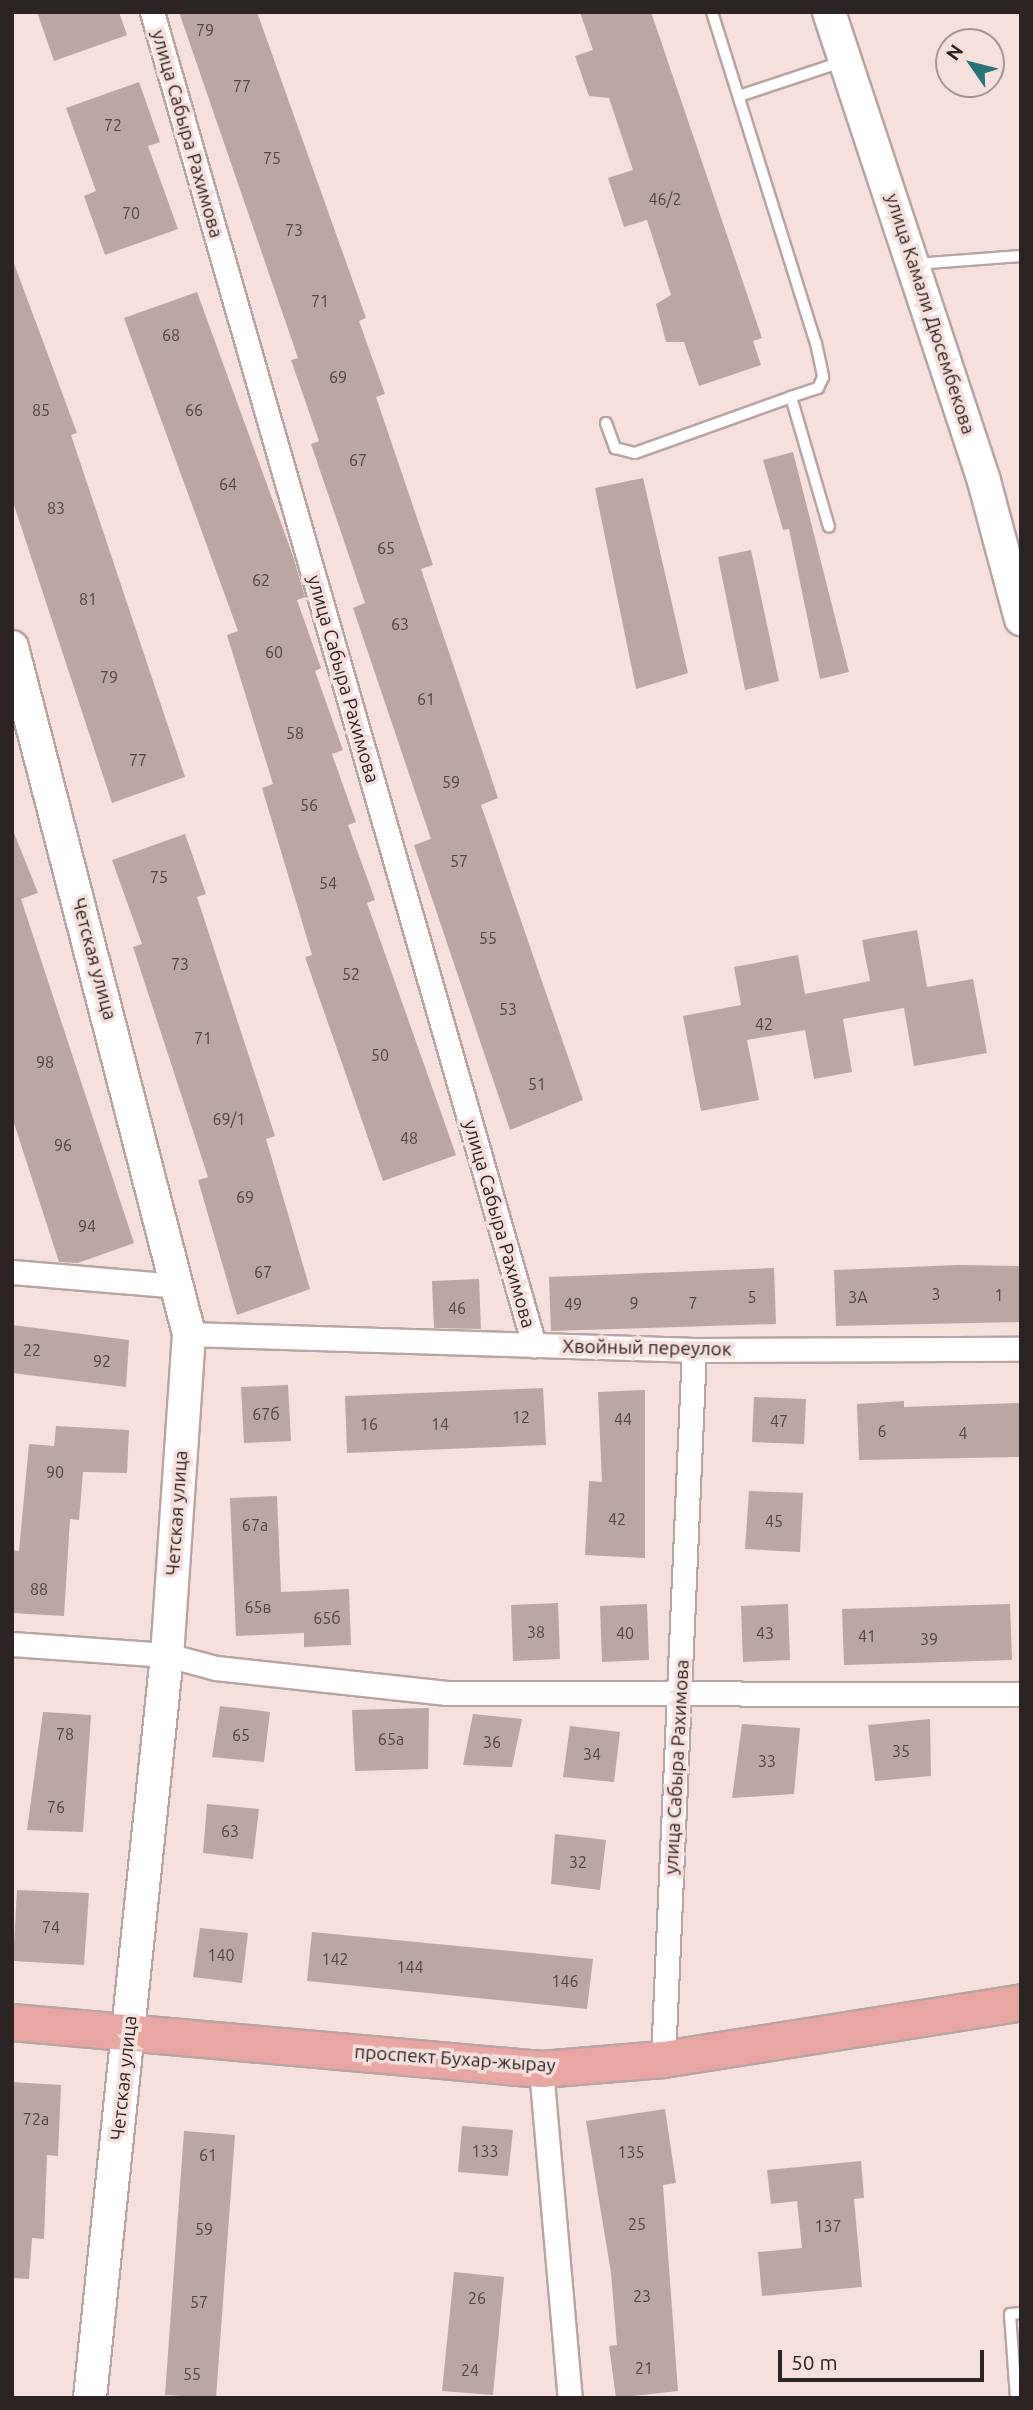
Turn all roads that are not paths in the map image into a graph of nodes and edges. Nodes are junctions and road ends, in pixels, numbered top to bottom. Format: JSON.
{"nodes":[{"id":1,"x":152,"y":12,"type":"edge"},
{"id":2,"x":712,"y":12,"type":"edge"},
{"id":3,"x":829,"y":12,"type":"edge"},
{"id":4,"x":846,"y":61,"type":"junction"},
{"id":5,"x":739,"y":96,"type":"junction"},
{"id":6,"x":1021,"y":256,"type":"edge"},
{"id":7,"x":915,"y":264,"type":"junction"},
{"id":8,"x":791,"y":397,"type":"junction"},
{"id":9,"x":606,"y":423,"type":"dead end"},
{"id":10,"x":829,"y":527,"type":"dead end"},
{"id":11,"x":1021,"y":619,"type":"edge"},
{"id":12,"x":12,"y":647,"type":"edge"},
{"id":13,"x":12,"y":1272,"type":"edge"},
{"id":14,"x":180,"y":1286,"type":"junction"},
{"id":15,"x":189,"y":1335,"type":"junction"},
{"id":16,"x":534,"y":1345,"type":"junction"},
{"id":17,"x":1021,"y":1349,"type":"edge"},
{"id":18,"x":694,"y":1350,"type":"junction"},
{"id":19,"x":12,"y":1644,"type":"edge"},
{"id":20,"x":167,"y":1655,"type":"junction"},
{"id":21,"x":1021,"y":1693,"type":"edge"},
{"id":22,"x":680,"y":1696,"type":"junction"},
{"id":23,"x":1021,"y":2001,"type":"edge"},
{"id":24,"x":12,"y":2022,"type":"edge"},
{"id":25,"x":129,"y":2032,"type":"junction"},
{"id":26,"x":663,"y":2059,"type":"junction"},
{"id":27,"x":541,"y":2069,"type":"junction"},
{"id":28,"x":1021,"y":2312,"type":"edge"},
{"id":29,"x":90,"y":2398,"type":"edge"},
{"id":30,"x":570,"y":2398,"type":"edge"},
{"id":31,"x":1016,"y":2398,"type":"edge"}],
"edges":[{"from":1,"to":16,"type":"street","name":"улица Сабыра Рахимова"},
{"from":2,"to":5,"type":"lane"},
{"from":3,"to":4,"type":"street","name":"улица Камали Дюсембекова"},
{"from":4,"to":5,"type":"lane"},
{"from":4,"to":7,"type":"street","name":"улица Камали Дюсембекова"},
{"from":5,"to":8,"type":"lane"},
{"from":6,"to":7,"type":"lane"},
{"from":7,"to":11,"type":"street","name":"улица Камали Дюсембекова"},
{"from":8,"to":9,"type":"lane"},
{"from":8,"to":10,"type":"lane"},
{"from":12,"to":14,"type":"street","name":"Четская улица"},
{"from":13,"to":14,"type":"street"},
{"from":14,"to":15,"type":"street","name":"Четская улица"},
{"from":15,"to":16,"type":"street","name":"Хвойный переулок"},
{"from":15,"to":20,"type":"street","name":"Четская улица"},
{"from":16,"to":18,"type":"street","name":"Хвойный переулок"},
{"from":17,"to":18,"type":"street","name":"Хвойный переулок"},
{"from":18,"to":22,"type":"street","name":"улица Сабыра Рахимова"},
{"from":19,"to":20,"type":"street"},
{"from":20,"to":22,"type":"street"},
{"from":20,"to":25,"type":"street","name":"Четская улица"},
{"from":21,"to":22,"type":"street"},
{"from":22,"to":26,"type":"street","name":"улица Сабыра Рахимова"},
{"from":23,"to":26,"type":"main road","name":"проспект Бухар-жырау"},
{"from":24,"to":25,"type":"main road","name":"проспект Бухар-жырау"},
{"from":25,"to":27,"type":"main road","name":"проспект Бухар-жырау"},
{"from":25,"to":29,"type":"street","name":"Четская улица"},
{"from":26,"to":27,"type":"main road","name":"проспект Бухар-жырау"},
{"from":27,"to":30,"type":"street"},
{"from":28,"to":31,"type":"lane"}]}
